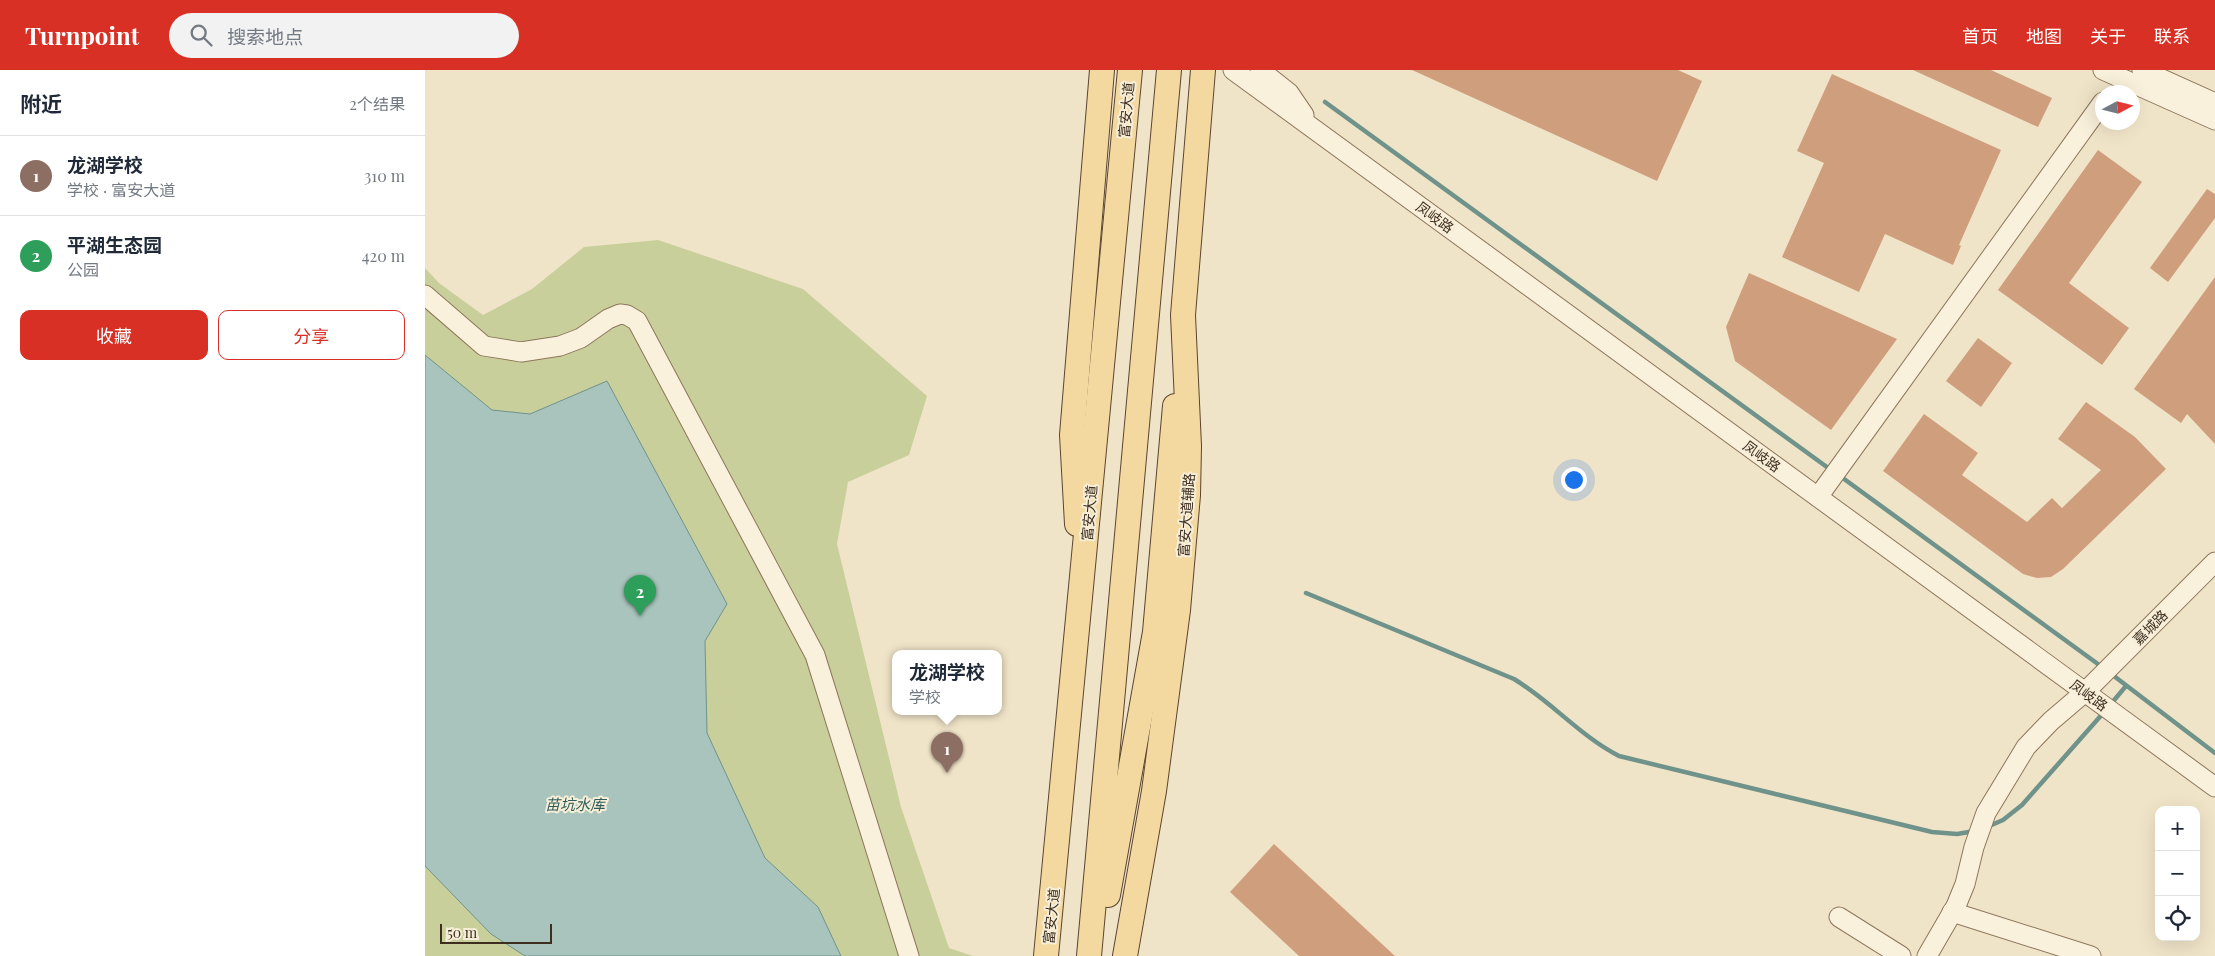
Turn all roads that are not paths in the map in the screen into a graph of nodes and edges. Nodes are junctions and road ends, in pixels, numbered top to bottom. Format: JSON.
{"nodes":[{"id":1,"x":1102,"y":70,"type":"edge"},
{"id":2,"x":1130,"y":70,"type":"edge"},
{"id":3,"x":1169,"y":70,"type":"edge"},
{"id":4,"x":1203,"y":70,"type":"edge"},
{"id":5,"x":1233,"y":70,"type":"edge"},
{"id":6,"x":1260,"y":70,"type":"edge"},
{"id":7,"x":2142,"y":70,"type":"edge"},
{"id":8,"x":2111,"y":80,"type":"edge"},
{"id":9,"x":2215,"y":103,"type":"edge"},
{"id":10,"x":2095,"y":113,"type":"edge"},
{"id":11,"x":2215,"y":120,"type":"edge"},
{"id":12,"x":1309,"y":125,"type":"junction"},
{"id":13,"x":425,"y":294,"type":"edge"},
{"id":14,"x":1183,"y":315,"type":"junction"},
{"id":15,"x":1818,"y":497,"type":"junction"},
{"id":16,"x":2215,"y":562,"type":"edge"},
{"id":17,"x":1082,"y":588,"type":"junction"},
{"id":18,"x":2085,"y":692,"type":"junction"},
{"id":19,"x":2215,"y":787,"type":"edge"},
{"id":20,"x":1952,"y":912,"type":"junction"},
{"id":21,"x":1839,"y":918,"type":"dead end"},
{"id":22,"x":909,"y":956,"type":"edge"},
{"id":23,"x":1046,"y":956,"type":"edge"},
{"id":24,"x":1089,"y":956,"type":"edge"},
{"id":25,"x":1097,"y":956,"type":"edge"},
{"id":26,"x":1125,"y":956,"type":"edge"},
{"id":27,"x":1901,"y":956,"type":"edge"},
{"id":28,"x":1927,"y":956,"type":"edge"},
{"id":29,"x":2091,"y":956,"type":"edge"}],
"edges":[{"from":1,"to":17,"type":"main road"},
{"from":2,"to":17,"type":"main road","name":"富安大道"},
{"from":3,"to":24,"type":"main road"},
{"from":4,"to":14,"type":"main road","name":"富安大道辅路"},
{"from":5,"to":12,"type":"street","name":"凤岐路"},
{"from":6,"to":12,"type":"street","name":"凤岐路"},
{"from":7,"to":9,"type":"street"},
{"from":8,"to":11,"type":"street"},
{"from":10,"to":15,"type":"street"},
{"from":12,"to":15,"type":"street","name":"凤岐路"},
{"from":13,"to":22,"type":"street"},
{"from":14,"to":25,"type":"main road"},
{"from":14,"to":26,"type":"main road","name":"富安大道辅路"},
{"from":15,"to":18,"type":"street","name":"凤岐路"},
{"from":16,"to":18,"type":"street","name":"嘉城路"},
{"from":17,"to":23,"type":"main road","name":"富安大道"},
{"from":18,"to":19,"type":"street","name":"凤岐路"},
{"from":18,"to":20,"type":"street","name":"嘉城路"},
{"from":20,"to":28,"type":"street","name":"嘉城路"},
{"from":20,"to":29,"type":"street"},
{"from":21,"to":27,"type":"street"}]}
